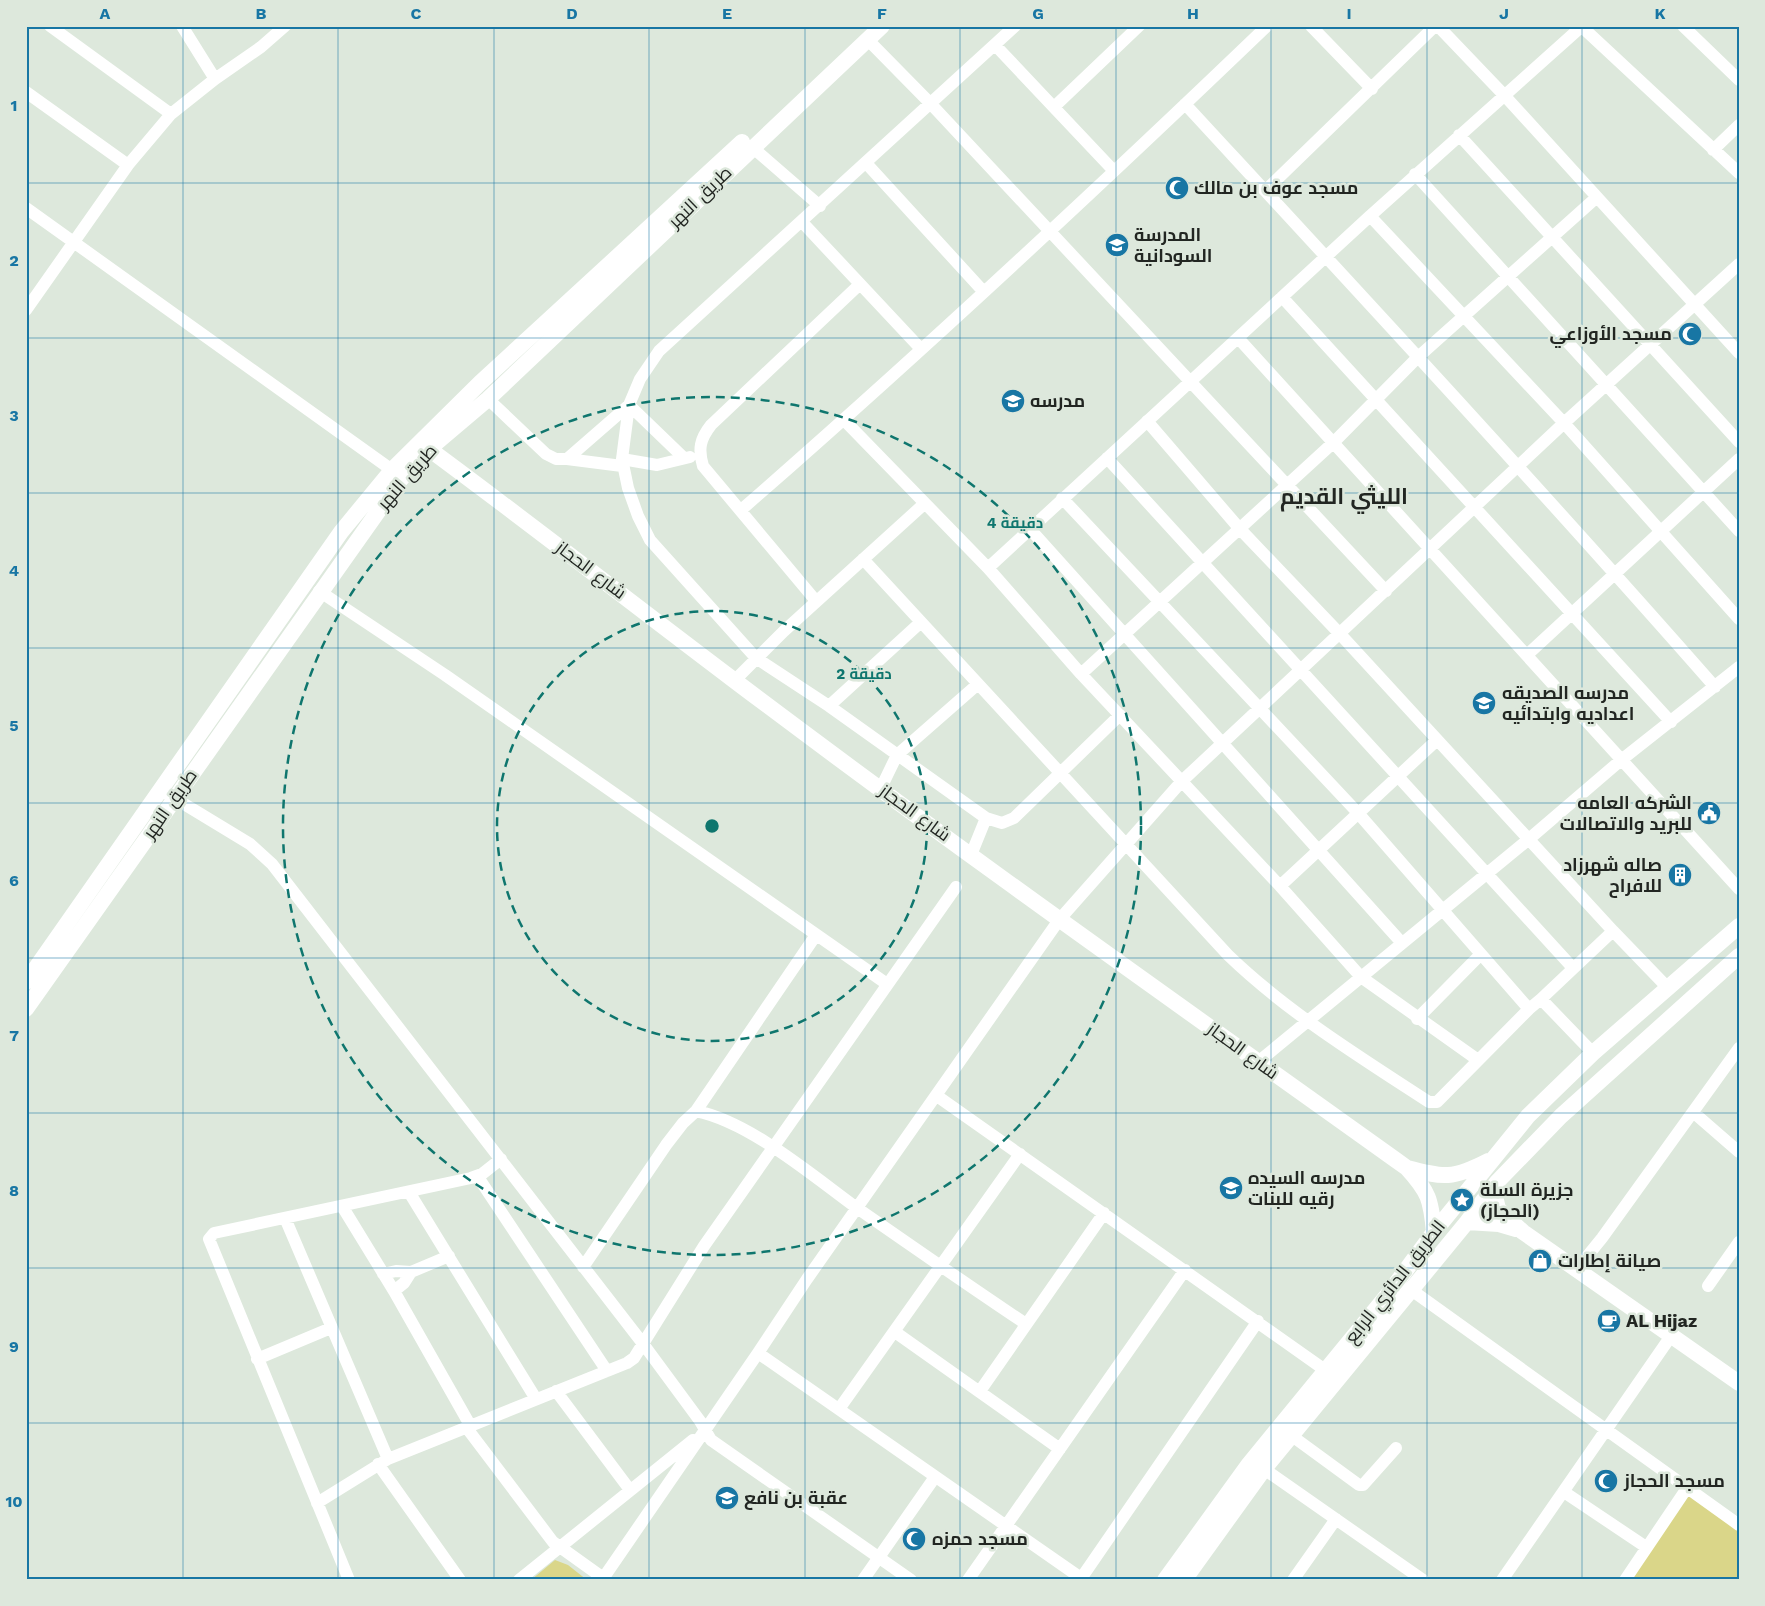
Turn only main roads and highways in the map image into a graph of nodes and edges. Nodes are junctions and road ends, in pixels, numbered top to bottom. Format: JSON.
{"nodes":[{"id":1,"x":882,"y":26,"type":"edge"},
{"id":2,"x":867,"y":33,"type":"edge"},
{"id":3,"x":429,"y":449,"type":"junction"},
{"id":4,"x":168,"y":794,"type":"junction"},
{"id":5,"x":1739,"y":926,"type":"edge"},
{"id":6,"x":1739,"y":956,"type":"edge"},
{"id":7,"x":26,"y":982,"type":"edge"},
{"id":8,"x":26,"y":1009,"type":"edge"},
{"id":9,"x":1491,"y":1160,"type":"junction"},
{"id":10,"x":1407,"y":1168,"type":"junction"},
{"id":11,"x":1493,"y":1187,"type":"junction"},
{"id":12,"x":1467,"y":1222,"type":"junction"},
{"id":13,"x":1434,"y":1232,"type":"junction"},
{"id":14,"x":1523,"y":1232,"type":"junction"},
{"id":15,"x":1739,"y":1384,"type":"edge"},
{"id":16,"x":1165,"y":1580,"type":"edge"},
{"id":17,"x":1184,"y":1580,"type":"edge"}],
"edges":[{"from":1,"to":2,"type":"main road","name":"طريق النهر"},
{"from":2,"to":3,"type":"main road","name":"طريق النهر"},
{"from":2,"to":4,"type":"main road","name":"طريق النهر"},
{"from":3,"to":4,"type":"main road","name":"طريق النهر"},
{"from":3,"to":10,"type":"main road","name":"شارع الحجاز"},
{"from":4,"to":7,"type":"main road","name":"طريق النهر"},
{"from":4,"to":8,"type":"main road","name":"طريق النهر"},
{"from":5,"to":9,"type":"main road","name":"الطريق الدائري الرابع"},
{"from":6,"to":11,"type":"main road","name":"الطريق الدائري الرابع"},
{"from":9,"to":10,"type":"main road","name":"شارع الحجاز"},
{"from":9,"to":13,"type":"main road","name":"الطريق الدائري الرابع"},
{"from":10,"to":13,"type":"main road","name":"شارع الحجاز"},
{"from":11,"to":12,"type":"main road","name":"الطريق الدائري الرابع"},
{"from":11,"to":14,"type":"main road"},
{"from":12,"to":14,"type":"main road"},
{"from":12,"to":17,"type":"main road","name":"الطريق الدائري الرابع"},
{"from":13,"to":16,"type":"main road","name":"الطريق الدائري الرابع"},
{"from":14,"to":15,"type":"main road"}]}
